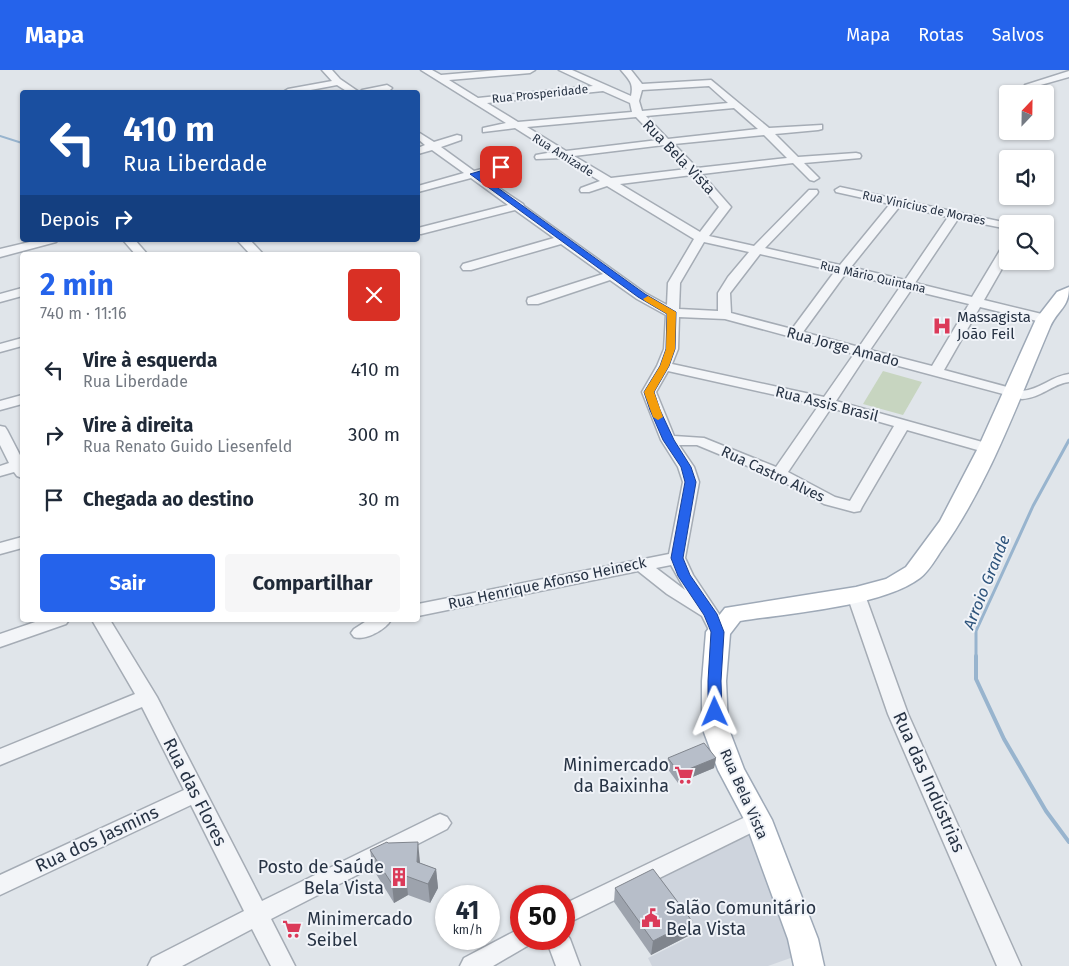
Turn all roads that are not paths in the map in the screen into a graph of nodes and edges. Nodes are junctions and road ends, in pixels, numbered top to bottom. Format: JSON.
{"nodes":[{"id":1,"x":327,"y":70,"type":"edge"},
{"id":2,"x":426,"y":70,"type":"edge"},
{"id":3,"x":530,"y":70,"type":"edge"},
{"id":4,"x":564,"y":70,"type":"edge"},
{"id":5,"x":626,"y":70,"type":"edge"},
{"id":6,"x":1044,"y":72,"type":"dead end"},
{"id":7,"x":1069,"y":74,"type":"edge"},
{"id":8,"x":1057,"y":77,"type":"junction"},
{"id":9,"x":439,"y":78,"type":"junction"},
{"id":10,"x":1069,"y":81,"type":"edge"},
{"id":11,"x":338,"y":82,"type":"junction"},
{"id":12,"x":1030,"y":85,"type":"dead end"},
{"id":13,"x":638,"y":87,"type":"junction"},
{"id":14,"x":387,"y":88,"type":"dead end"},
{"id":15,"x":603,"y":88,"type":"junction"},
{"id":16,"x":298,"y":90,"type":"edge"},
{"id":17,"x":351,"y":90,"type":"edge"},
{"id":18,"x":376,"y":90,"type":"edge"},
{"id":19,"x":477,"y":101,"type":"junction"},
{"id":20,"x":737,"y":104,"type":"junction"},
{"id":21,"x":636,"y":108,"type":"junction"},
{"id":22,"x":515,"y":125,"type":"junction"},
{"id":23,"x":818,"y":127,"type":"dead end"},
{"id":24,"x":487,"y":130,"type":"dead end"},
{"id":25,"x":767,"y":132,"type":"junction"},
{"id":26,"x":420,"y":136,"type":"edge"},
{"id":27,"x":457,"y":138,"type":"dead end"},
{"id":28,"x":666,"y":142,"type":"junction"},
{"id":29,"x":434,"y":146,"type":"junction"},
{"id":30,"x":420,"y":150,"type":"edge"},
{"id":31,"x":561,"y":153,"type":"junction"},
{"id":32,"x":856,"y":156,"type":"dead end"},
{"id":33,"x":540,"y":157,"type":"dead end"},
{"id":34,"x":795,"y":160,"type":"junction"},
{"id":35,"x":501,"y":167,"type":"dead end"},
{"id":36,"x":695,"y":172,"type":"junction"},
{"id":37,"x":474,"y":174,"type":"junction"},
{"id":38,"x":814,"y":178,"type":"dead end"},
{"id":39,"x":607,"y":182,"type":"junction"},
{"id":40,"x":420,"y":188,"type":"edge"},
{"id":41,"x":585,"y":190,"type":"dead end"},
{"id":42,"x":840,"y":190,"type":"dead end"},
{"id":43,"x":813,"y":192,"type":"dead end"},
{"id":44,"x":898,"y":201,"type":"junction"},
{"id":45,"x":518,"y":206,"type":"junction"},
{"id":46,"x":956,"y":214,"type":"junction"},
{"id":47,"x":999,"y":224,"type":"edge"},
{"id":48,"x":421,"y":231,"type":"dead end"},
{"id":49,"x":701,"y":238,"type":"junction"},
{"id":50,"x":564,"y":239,"type":"junction"},
{"id":51,"x":44,"y":242,"type":"edge"},
{"id":52,"x":131,"y":242,"type":"edge"},
{"id":53,"x":245,"y":242,"type":"edge"},
{"id":54,"x":757,"y":250,"type":"junction"},
{"id":55,"x":139,"y":252,"type":"edge"},
{"id":56,"x":255,"y":252,"type":"edge"},
{"id":57,"x":0,"y":253,"type":"edge"},
{"id":58,"x":999,"y":262,"type":"edge"},
{"id":59,"x":467,"y":268,"type":"dead end"},
{"id":60,"x":843,"y":269,"type":"junction"},
{"id":61,"x":612,"y":275,"type":"junction"},
{"id":62,"x":907,"y":285,"type":"junction"},
{"id":63,"x":1069,"y":292,"type":"edge"},
{"id":64,"x":20,"y":293,"type":"edge"},
{"id":65,"x":0,"y":298,"type":"edge"},
{"id":66,"x":532,"y":301,"type":"dead end"},
{"id":67,"x":974,"y":302,"type":"junction"},
{"id":68,"x":672,"y":312,"type":"junction"},
{"id":69,"x":725,"y":316,"type":"junction"},
{"id":70,"x":1045,"y":319,"type":"junction"},
{"id":71,"x":794,"y":335,"type":"junction"},
{"id":72,"x":20,"y":343,"type":"edge"},
{"id":73,"x":0,"y":348,"type":"edge"},
{"id":74,"x":861,"y":353,"type":"junction"},
{"id":75,"x":664,"y":366,"type":"junction"},
{"id":76,"x":936,"y":371,"type":"junction"},
{"id":77,"x":1069,"y":378,"type":"edge"},
{"id":78,"x":1013,"y":393,"type":"junction"},
{"id":79,"x":20,"y":400,"type":"edge"},
{"id":80,"x":828,"y":403,"type":"junction"},
{"id":81,"x":0,"y":406,"type":"edge"},
{"id":82,"x":903,"y":424,"type":"junction"},
{"id":83,"x":0,"y":430,"type":"edge"},
{"id":84,"x":668,"y":440,"type":"junction"},
{"id":85,"x":988,"y":448,"type":"junction"},
{"id":86,"x":20,"y":465,"type":"edge"},
{"id":87,"x":20,"y":467,"type":"edge"},
{"id":88,"x":0,"y":471,"type":"edge"},
{"id":89,"x":779,"y":474,"type":"junction"},
{"id":90,"x":20,"y":543,"type":"edge"},
{"id":91,"x":0,"y":549,"type":"edge"},
{"id":92,"x":677,"y":558,"type":"junction"},
{"id":93,"x":640,"y":564,"type":"junction"},
{"id":94,"x":856,"y":595,"type":"junction"},
{"id":95,"x":420,"y":610,"type":"edge"},
{"id":96,"x":54,"y":622,"type":"edge"},
{"id":97,"x":101,"y":622,"type":"edge"},
{"id":98,"x":379,"y":622,"type":"edge"},
{"id":99,"x":714,"y":623,"type":"junction"},
{"id":100,"x":360,"y":633,"type":"dead end"},
{"id":101,"x":0,"y":641,"type":"edge"},
{"id":102,"x":147,"y":697,"type":"junction"},
{"id":103,"x":0,"y":757,"type":"edge"},
{"id":104,"x":195,"y":794,"type":"junction"},
{"id":105,"x":758,"y":820,"type":"junction"},
{"id":106,"x":440,"y":823,"type":"dead end"},
{"id":107,"x":0,"y":885,"type":"edge"},
{"id":108,"x":575,"y":910,"type":"edge"},
{"id":109,"x":258,"y":914,"type":"junction"},
{"id":110,"x":510,"y":944,"type":"edge"},
{"id":111,"x":562,"y":950,"type":"edge"},
{"id":112,"x":160,"y":966,"type":"edge"},
{"id":113,"x":283,"y":966,"type":"edge"},
{"id":114,"x":472,"y":966,"type":"edge"},
{"id":115,"x":568,"y":966,"type":"edge"},
{"id":116,"x":810,"y":966,"type":"edge"},
{"id":117,"x":1009,"y":966,"type":"edge"}],
"edges":[{"from":1,"to":11,"type":"street"},
{"from":2,"to":9,"type":"street","name":"Rua Amizade"},
{"from":3,"to":9,"type":"street"},
{"from":4,"to":15,"type":"street"},
{"from":5,"to":13,"type":"street"},
{"from":6,"to":8,"type":"street"},
{"from":7,"to":8,"type":"street"},
{"from":8,"to":10,"type":"street"},
{"from":8,"to":12,"type":"street"},
{"from":9,"to":19,"type":"street","name":"Rua Amizade"},
{"from":11,"to":16,"type":"street"},
{"from":11,"to":17,"type":"street"},
{"from":13,"to":20,"type":"street"},
{"from":13,"to":21,"type":"street"},
{"from":14,"to":18,"type":"street"},
{"from":15,"to":19,"type":"street","name":"Rua Prosperidade"},
{"from":15,"to":21,"type":"street"},
{"from":19,"to":22,"type":"street","name":"Rua Amizade"},
{"from":20,"to":21,"type":"street"},
{"from":20,"to":25,"type":"street"},
{"from":21,"to":22,"type":"street"},
{"from":21,"to":28,"type":"street","name":"Rua Bela Vista"},
{"from":22,"to":24,"type":"street"},
{"from":22,"to":31,"type":"street","name":"Rua Amizade"},
{"from":23,"to":25,"type":"street"},
{"from":25,"to":28,"type":"street"},
{"from":25,"to":34,"type":"street"},
{"from":26,"to":29,"type":"street"},
{"from":27,"to":29,"type":"street"},
{"from":28,"to":31,"type":"street"},
{"from":28,"to":36,"type":"street","name":"Rua Bela Vista"},
{"from":29,"to":30,"type":"street"},
{"from":29,"to":37,"type":"street"},
{"from":31,"to":33,"type":"street"},
{"from":31,"to":39,"type":"street","name":"Rua Amizade"},
{"from":32,"to":34,"type":"street"},
{"from":34,"to":36,"type":"street"},
{"from":34,"to":38,"type":"street"},
{"from":35,"to":37,"type":"street"},
{"from":36,"to":39,"type":"street"},
{"from":36,"to":49,"type":"street","name":"Rua Bela Vista"},
{"from":37,"to":40,"type":"street"},
{"from":37,"to":45,"type":"street"},
{"from":39,"to":41,"type":"street"},
{"from":39,"to":49,"type":"street","name":"Rua Amizade"},
{"from":42,"to":44,"type":"street","name":"Rua Vinícius de Moraes"},
{"from":43,"to":54,"type":"street"},
{"from":44,"to":46,"type":"street","name":"Rua Vinícius de Moraes"},
{"from":44,"to":60,"type":"street"},
{"from":45,"to":48,"type":"street"},
{"from":45,"to":50,"type":"street"},
{"from":46,"to":47,"type":"street","name":"Rua Vinícius de Moraes"},
{"from":46,"to":62,"type":"street"},
{"from":49,"to":54,"type":"street","name":"Rua Mário Quintana"},
{"from":49,"to":68,"type":"street","name":"Rua Bela Vista"},
{"from":50,"to":59,"type":"street"},
{"from":50,"to":61,"type":"street"},
{"from":51,"to":57,"type":"street"},
{"from":52,"to":55,"type":"street"},
{"from":53,"to":56,"type":"street"},
{"from":54,"to":60,"type":"street","name":"Rua Mário Quintana"},
{"from":54,"to":69,"type":"street"},
{"from":58,"to":67,"type":"street"},
{"from":60,"to":62,"type":"street","name":"Rua Mário Quintana"},
{"from":60,"to":71,"type":"street"},
{"from":61,"to":66,"type":"street"},
{"from":61,"to":68,"type":"street"},
{"from":62,"to":67,"type":"street","name":"Rua Mário Quintana"},
{"from":62,"to":74,"type":"street"},
{"from":63,"to":70,"type":"main road"},
{"from":64,"to":65,"type":"street"},
{"from":67,"to":70,"type":"street","name":"Rua Mário Quintana"},
{"from":67,"to":76,"type":"street"},
{"from":68,"to":69,"type":"street","name":"Rua Jorge Amado"},
{"from":68,"to":75,"type":"street","name":"Rua Bela Vista"},
{"from":69,"to":71,"type":"street","name":"Rua Jorge Amado"},
{"from":70,"to":78,"type":"main road"},
{"from":71,"to":74,"type":"street","name":"Rua Jorge Amado"},
{"from":72,"to":73,"type":"street"},
{"from":74,"to":76,"type":"street","name":"Rua Jorge Amado"},
{"from":74,"to":80,"type":"street"},
{"from":75,"to":80,"type":"street","name":"Rua Assis Brasil"},
{"from":75,"to":84,"type":"street","name":"Rua Bela Vista"},
{"from":76,"to":78,"type":"street","name":"Rua Jorge Amado"},
{"from":77,"to":78,"type":"street","name":"Rua Jorge Amado"},
{"from":78,"to":85,"type":"main road"},
{"from":79,"to":81,"type":"street"},
{"from":80,"to":82,"type":"street","name":"Rua Assis Brasil"},
{"from":80,"to":89,"type":"street"},
{"from":82,"to":85,"type":"street","name":"Rua Assis Brasil"},
{"from":82,"to":89,"type":"street","name":"Rua Castro Alves"},
{"from":83,"to":86,"type":"street"},
{"from":84,"to":89,"type":"street","name":"Rua Castro Alves"},
{"from":84,"to":92,"type":"street","name":"Rua Bela Vista"},
{"from":85,"to":94,"type":"main road"},
{"from":87,"to":88,"type":"street"},
{"from":90,"to":91,"type":"street"},
{"from":92,"to":93,"type":"street","name":"Rua Henrique Afonso Heineck"},
{"from":92,"to":99,"type":"street"},
{"from":93,"to":95,"type":"street","name":"Rua Henrique Afonso Heineck"},
{"from":93,"to":99,"type":"street"},
{"from":94,"to":99,"type":"main road"},
{"from":94,"to":117,"type":"street","name":"Rua das Indústrias"},
{"from":96,"to":101,"type":"street"},
{"from":97,"to":102,"type":"street","name":"Rua das Flores"},
{"from":98,"to":100,"type":"street"},
{"from":99,"to":105,"type":"main road","name":"Rua Bela Vista"},
{"from":102,"to":103,"type":"street"},
{"from":102,"to":104,"type":"street","name":"Rua das Flores"},
{"from":104,"to":107,"type":"street","name":"Rua dos Jasmins"},
{"from":104,"to":109,"type":"street","name":"Rua das Flores"},
{"from":105,"to":108,"type":"street"},
{"from":105,"to":116,"type":"main road","name":"Rua Bela Vista"},
{"from":106,"to":109,"type":"street"},
{"from":109,"to":112,"type":"street"},
{"from":109,"to":113,"type":"street","name":"Rua das Flores"},
{"from":110,"to":114,"type":"street"},
{"from":111,"to":115,"type":"street"}]}
